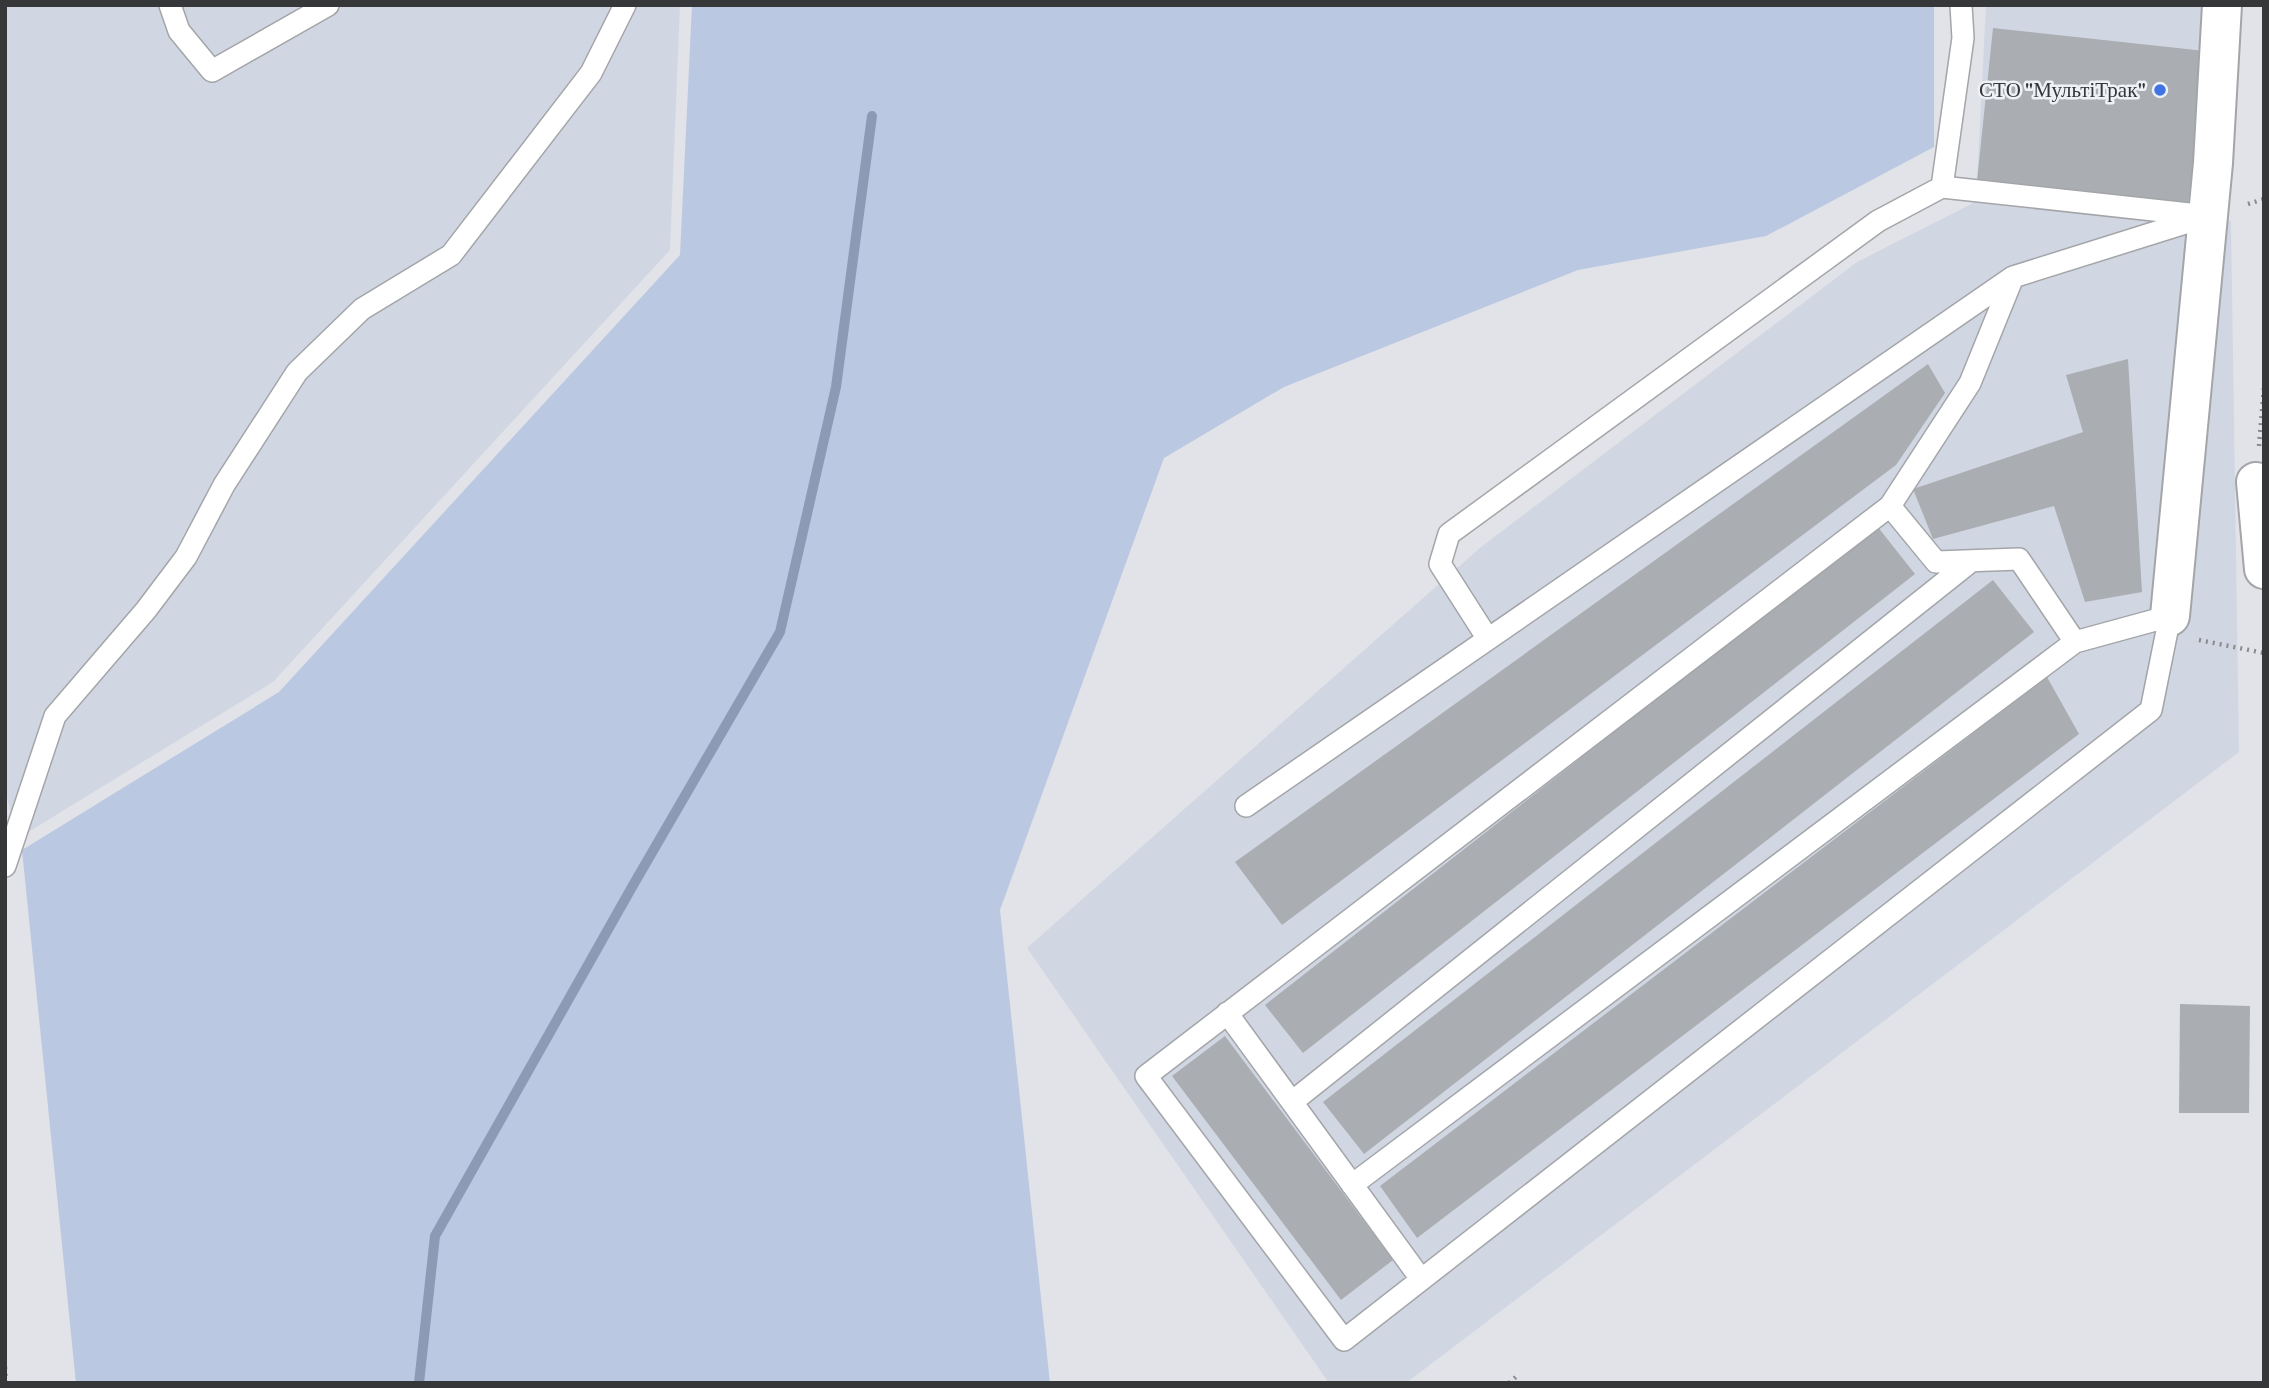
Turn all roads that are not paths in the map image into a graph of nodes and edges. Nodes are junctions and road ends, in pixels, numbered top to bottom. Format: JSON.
{"nodes":[{"id":1,"x":170,"y":5,"type":"edge"},
{"id":2,"x":328,"y":5,"type":"edge"},
{"id":3,"x":625,"y":5,"type":"edge"},
{"id":4,"x":1961,"y":5,"type":"edge"},
{"id":5,"x":2222,"y":5,"type":"edge"},
{"id":6,"x":1942,"y":187,"type":"junction"},
{"id":7,"x":2208,"y":216,"type":"junction"},
{"id":8,"x":2013,"y":277,"type":"junction"},
{"id":9,"x":2256,"y":482,"type":"road end"},
{"id":10,"x":1890,"y":506,"type":"junction"},
{"id":11,"x":1969,"y":562,"type":"junction"},
{"id":12,"x":2264,"y":569,"type":"edge"},
{"id":13,"x":2169,"y":625,"type":"junction"},
{"id":14,"x":1488,"y":639,"type":"junction"},
{"id":15,"x":2075,"y":642,"type":"junction"},
{"id":16,"x":1246,"y":806,"type":"dead end"},
{"id":17,"x":5,"y":866,"type":"edge"},
{"id":18,"x":1227,"y":1013,"type":"junction"},
{"id":19,"x":1292,"y":1102,"type":"junction"},
{"id":20,"x":1352,"y":1185,"type":"junction"},
{"id":21,"x":1421,"y":1279,"type":"junction"}],
"edges":[{"from":1,"to":2,"type":"lane"},
{"from":3,"to":17,"type":"lane"},
{"from":4,"to":6,"type":"lane"},
{"from":5,"to":7,"type":"street"},
{"from":6,"to":7,"type":"lane"},
{"from":6,"to":14,"type":"lane"},
{"from":7,"to":8,"type":"lane"},
{"from":7,"to":13,"type":"street"},
{"from":8,"to":10,"type":"lane"},
{"from":8,"to":14,"type":"lane"},
{"from":9,"to":12,"type":"street"},
{"from":10,"to":11,"type":"lane"},
{"from":10,"to":18,"type":"lane"},
{"from":11,"to":15,"type":"lane"},
{"from":11,"to":19,"type":"lane"},
{"from":13,"to":15,"type":"lane"},
{"from":13,"to":21,"type":"lane"},
{"from":14,"to":16,"type":"lane"},
{"from":15,"to":20,"type":"lane"},
{"from":18,"to":19,"type":"lane"},
{"from":18,"to":21,"type":"lane"},
{"from":19,"to":20,"type":"lane"},
{"from":20,"to":21,"type":"lane"}]}
